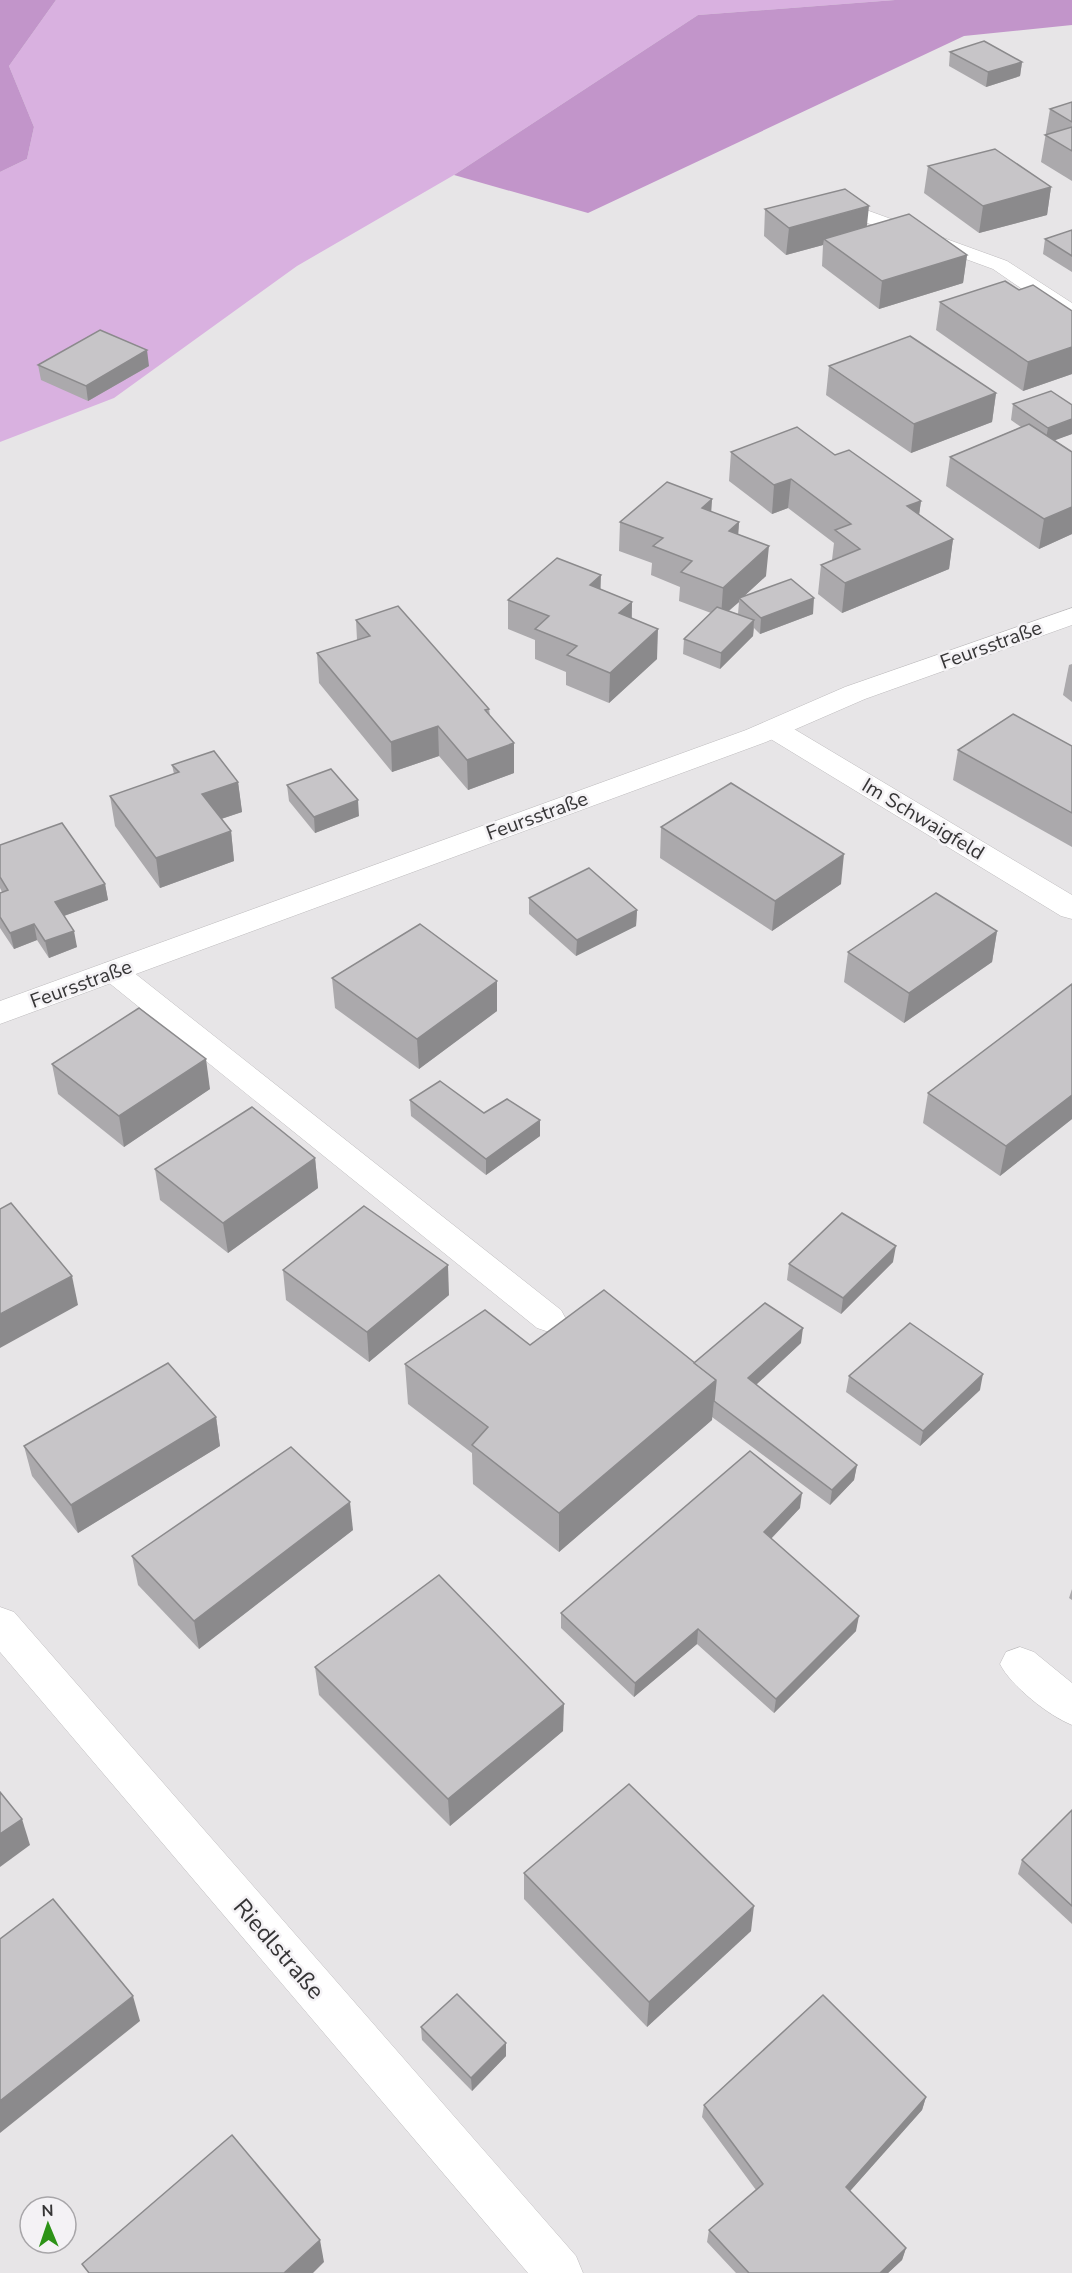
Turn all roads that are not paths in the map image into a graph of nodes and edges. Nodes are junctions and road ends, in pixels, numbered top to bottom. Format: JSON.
{"nodes":[{"id":1,"x":847,"y":209,"type":"edge"},
{"id":2,"x":1072,"y":313,"type":"edge"},
{"id":3,"x":1072,"y":616,"type":"edge"},
{"id":4,"x":774,"y":729,"type":"junction"},
{"id":5,"x":1072,"y":909,"type":"edge"},
{"id":6,"x":113,"y":971,"type":"junction"},
{"id":7,"x":0,"y":1013,"type":"edge"},
{"id":8,"x":549,"y":1318,"type":"dead end"},
{"id":9,"x":0,"y":1624,"type":"edge"},
{"id":10,"x":1020,"y":1664,"type":"dead end"},
{"id":11,"x":1072,"y":1707,"type":"edge"},
{"id":12,"x":559,"y":2273,"type":"edge"}],
"edges":[{"from":1,"to":2,"type":"lane"},
{"from":3,"to":4,"type":"street","name":"Feursstraße"},
{"from":4,"to":5,"type":"street","name":"Im Schwaigfeld"},
{"from":4,"to":6,"type":"street","name":"Feursstraße"},
{"from":6,"to":7,"type":"street","name":"Feursstraße"},
{"from":6,"to":8,"type":"lane"},
{"from":9,"to":12,"type":"street","name":"Riedlstraße"},
{"from":10,"to":11,"type":"street"}]}
